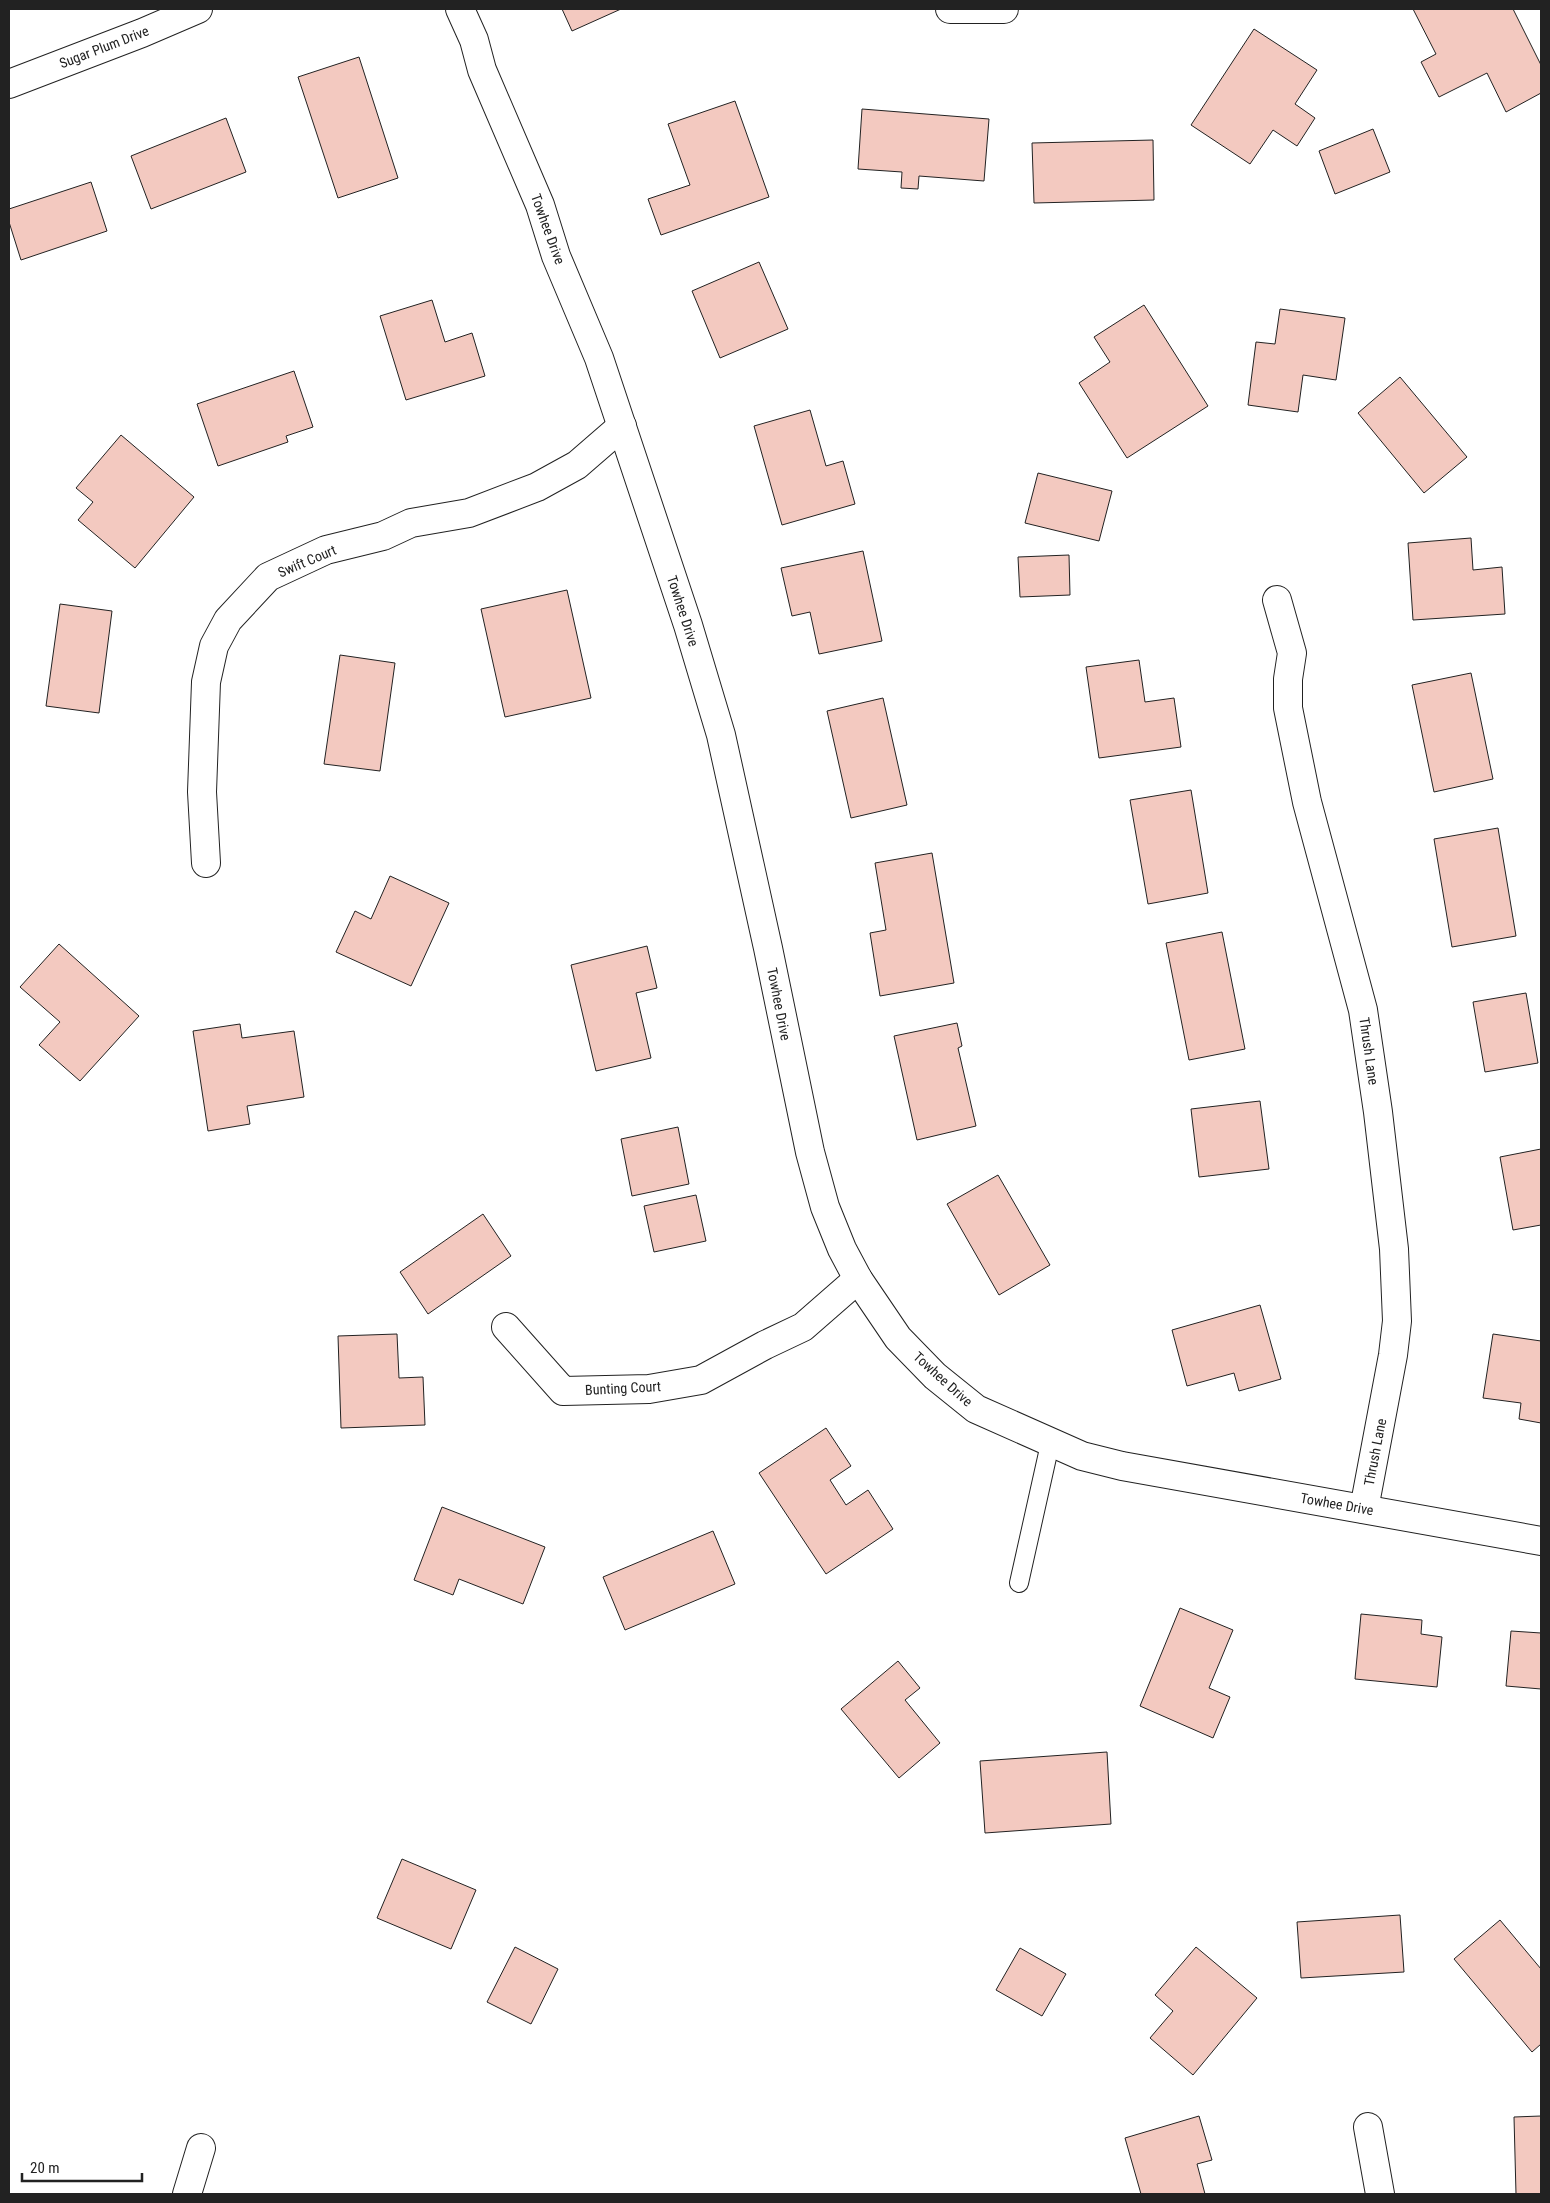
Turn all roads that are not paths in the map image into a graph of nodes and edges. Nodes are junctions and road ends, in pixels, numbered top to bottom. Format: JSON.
{"nodes":[{"id":1,"x":198,"y":9,"type":"edge"},
{"id":2,"x":460,"y":9,"type":"edge"},
{"id":3,"x":950,"y":9,"type":"edge"},
{"id":4,"x":1004,"y":9,"type":"edge"},
{"id":5,"x":9,"y":84,"type":"edge"},
{"id":6,"x":622,"y":426,"type":"junction"},
{"id":7,"x":1277,"y":600,"type":"dead end"},
{"id":8,"x":206,"y":864,"type":"dead end"},
{"id":9,"x":858,"y":1279,"type":"junction"},
{"id":10,"x":506,"y":1327,"type":"dead end"},
{"id":11,"x":1050,"y":1444,"type":"junction"},
{"id":12,"x":1364,"y":1509,"type":"junction"},
{"id":13,"x":1541,"y":1541,"type":"edge"},
{"id":14,"x":1019,"y":1583,"type":"dead end"},
{"id":15,"x":1368,"y":2127,"type":"dead end"},
{"id":16,"x":201,"y":2148,"type":"dead end"},
{"id":17,"x":187,"y":2194,"type":"edge"},
{"id":18,"x":1380,"y":2194,"type":"edge"}],
"edges":[{"from":1,"to":5,"type":"street","name":"Sugar Plum Drive"},
{"from":2,"to":6,"type":"street","name":"Towhee Drive"},
{"from":3,"to":4,"type":"street"},
{"from":6,"to":8,"type":"street","name":"Swift Court"},
{"from":6,"to":9,"type":"street","name":"Towhee Drive"},
{"from":7,"to":12,"type":"street","name":"Thrush Lane"},
{"from":9,"to":10,"type":"street","name":"Bunting Court"},
{"from":9,"to":11,"type":"street","name":"Towhee Drive"},
{"from":11,"to":12,"type":"street","name":"Towhee Drive"},
{"from":11,"to":14,"type":"lane"},
{"from":12,"to":13,"type":"street","name":"Towhee Drive"},
{"from":15,"to":18,"type":"street"},
{"from":16,"to":17,"type":"street"}]}
